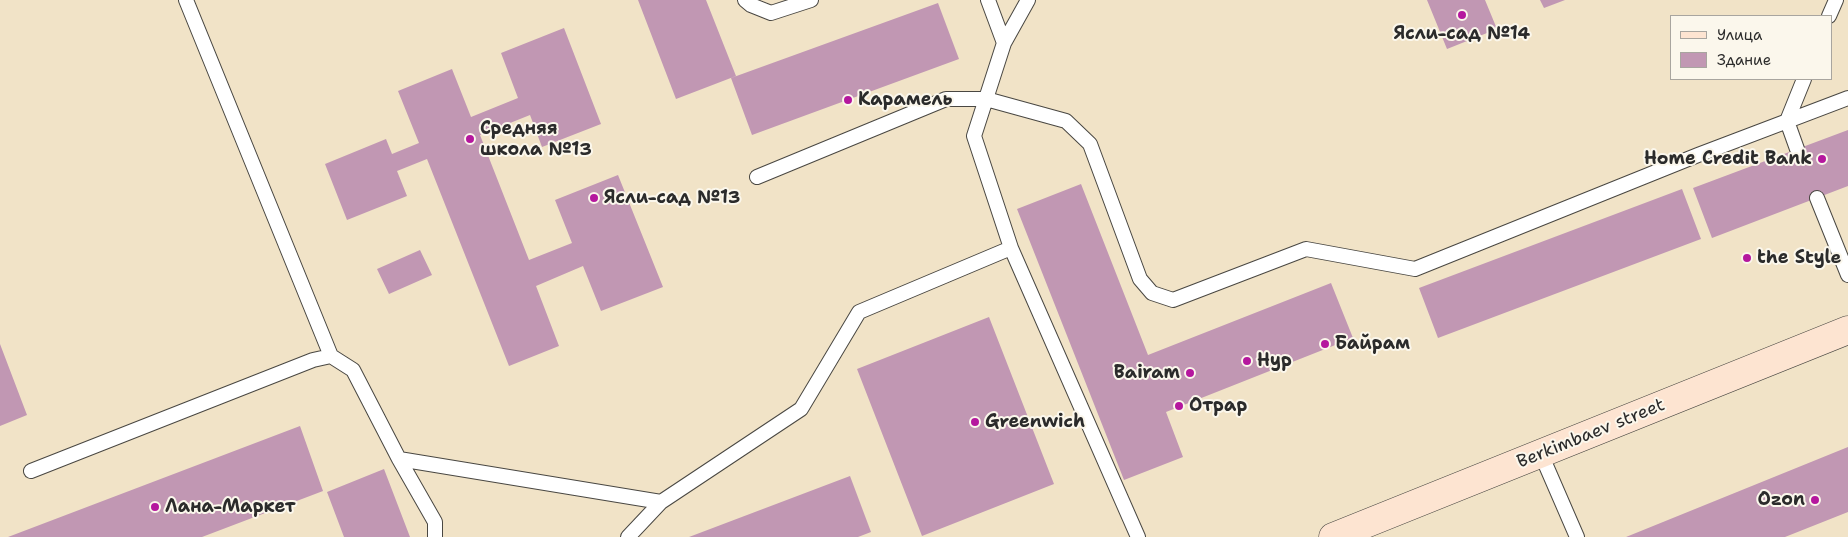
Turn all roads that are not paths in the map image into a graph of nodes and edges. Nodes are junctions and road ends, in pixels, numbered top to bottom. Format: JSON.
{"nodes":[{"id":1,"x":186,"y":0,"type":"edge"},
{"id":2,"x":746,"y":0,"type":"edge"},
{"id":3,"x":811,"y":0,"type":"edge"},
{"id":4,"x":988,"y":0,"type":"edge"},
{"id":5,"x":1028,"y":0,"type":"edge"},
{"id":6,"x":1836,"y":0,"type":"edge"},
{"id":7,"x":1829,"y":15,"type":"edge"},
{"id":8,"x":1004,"y":43,"type":"junction"},
{"id":9,"x":1804,"y":80,"type":"edge"},
{"id":10,"x":1848,"y":98,"type":"edge"},
{"id":11,"x":986,"y":99,"type":"junction"},
{"id":12,"x":1787,"y":121,"type":"junction"},
{"id":13,"x":1798,"y":149,"type":"dead end"},
{"id":14,"x":757,"y":177,"type":"dead end"},
{"id":15,"x":1817,"y":198,"type":"dead end"},
{"id":16,"x":1011,"y":248,"type":"junction"},
{"id":17,"x":1848,"y":275,"type":"edge"},
{"id":18,"x":1848,"y":330,"type":"edge"},
{"id":19,"x":331,"y":356,"type":"junction"},
{"id":20,"x":1541,"y":454,"type":"junction"},
{"id":21,"x":399,"y":459,"type":"junction"},
{"id":22,"x":31,"y":471,"type":"dead end"},
{"id":23,"x":661,"y":502,"type":"junction"},
{"id":24,"x":436,"y":537,"type":"edge"},
{"id":25,"x":628,"y":537,"type":"edge"},
{"id":26,"x":1138,"y":537,"type":"edge"},
{"id":27,"x":1333,"y":537,"type":"edge"},
{"id":28,"x":1577,"y":537,"type":"edge"}],
"edges":[{"from":1,"to":19,"type":"lane"},
{"from":2,"to":3,"type":"lane"},
{"from":4,"to":8,"type":"lane"},
{"from":5,"to":8,"type":"lane"},
{"from":6,"to":7,"type":"lane"},
{"from":8,"to":11,"type":"lane"},
{"from":9,"to":12,"type":"lane"},
{"from":10,"to":12,"type":"lane"},
{"from":11,"to":12,"type":"lane"},
{"from":11,"to":14,"type":"lane"},
{"from":11,"to":16,"type":"lane"},
{"from":12,"to":13,"type":"lane"},
{"from":15,"to":17,"type":"lane"},
{"from":16,"to":23,"type":"lane"},
{"from":16,"to":26,"type":"lane"},
{"from":18,"to":20,"type":"street","name":"Berkimbaev street"},
{"from":19,"to":21,"type":"lane"},
{"from":19,"to":22,"type":"lane"},
{"from":20,"to":27,"type":"street","name":"Berkimbaev street"},
{"from":20,"to":28,"type":"lane"},
{"from":21,"to":23,"type":"lane"},
{"from":21,"to":24,"type":"lane"},
{"from":23,"to":25,"type":"lane"}]}
